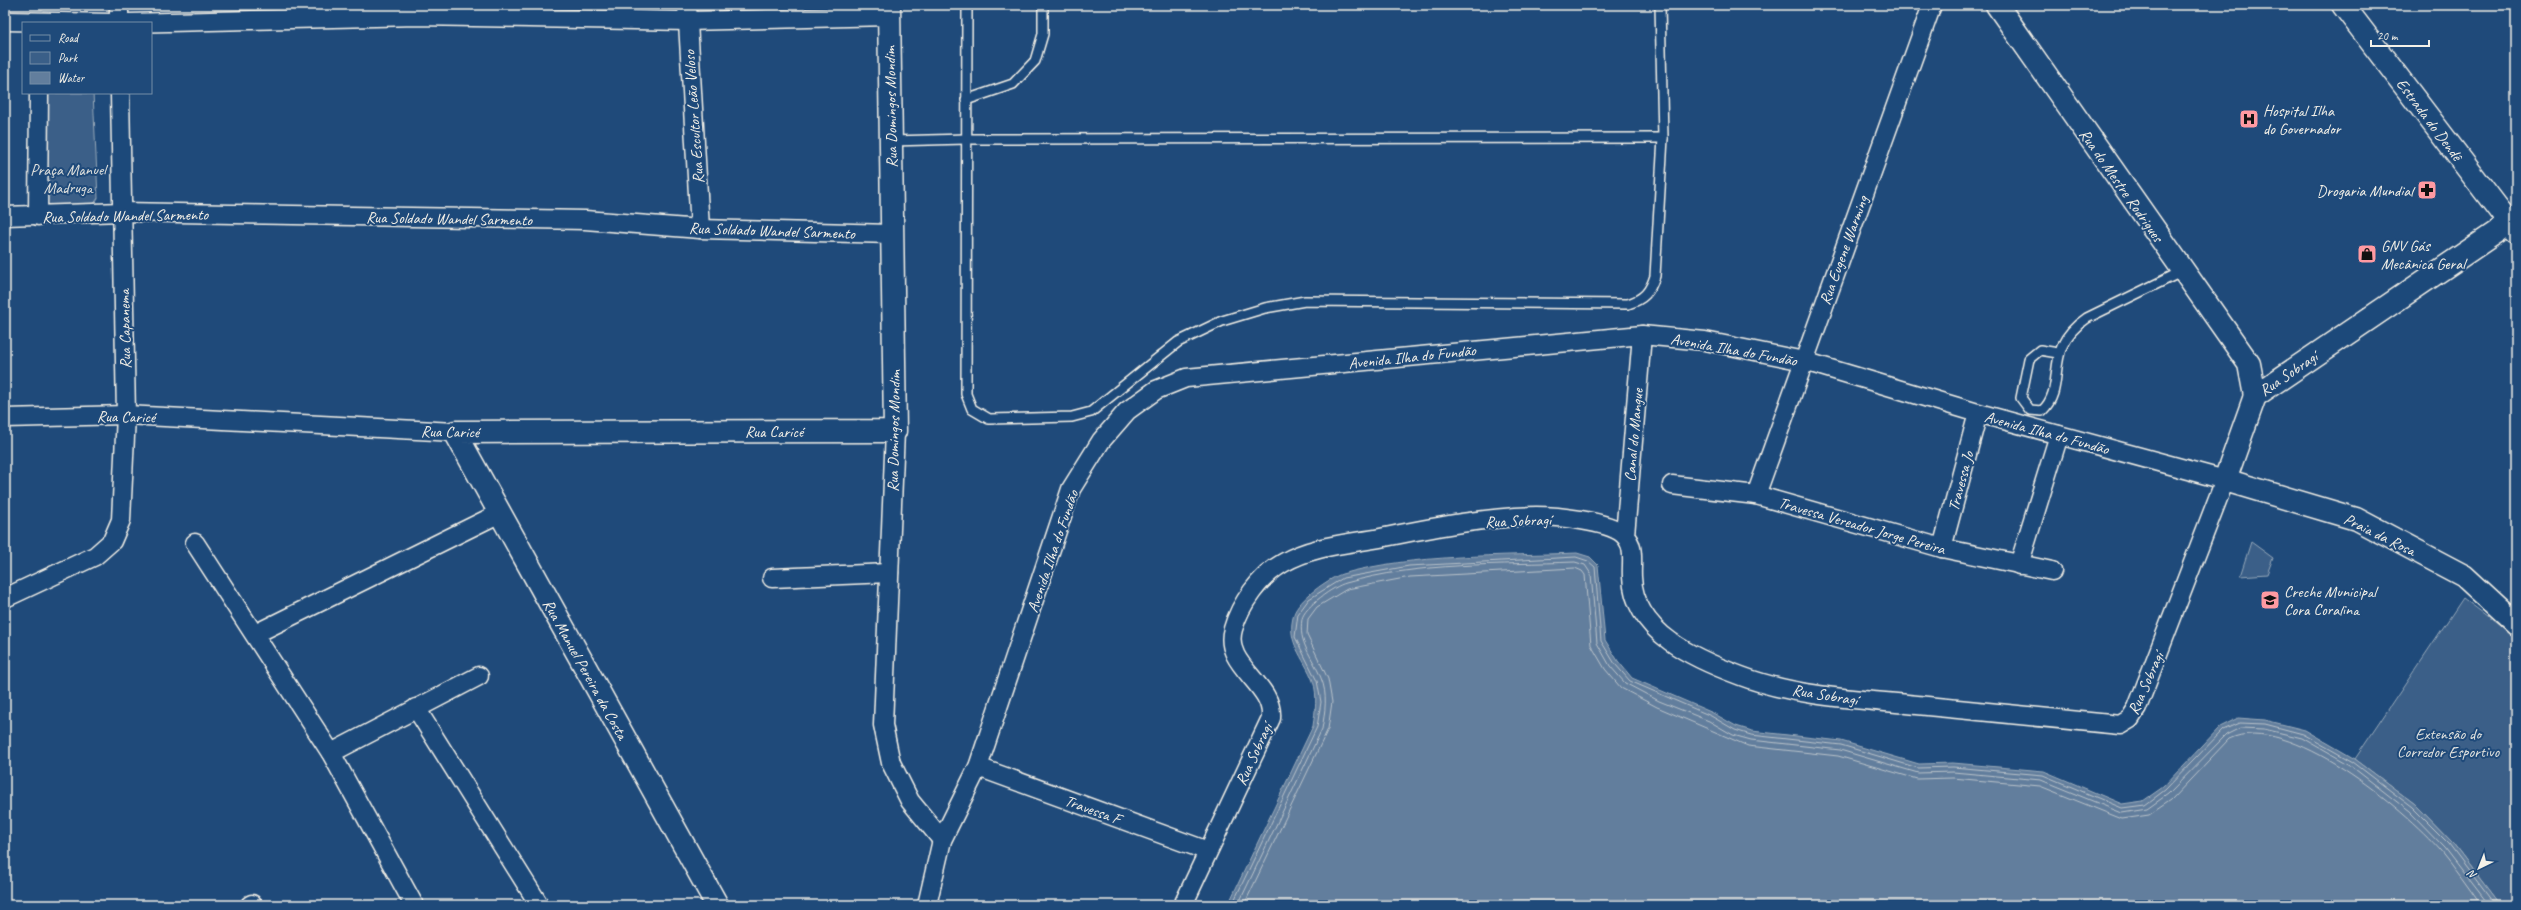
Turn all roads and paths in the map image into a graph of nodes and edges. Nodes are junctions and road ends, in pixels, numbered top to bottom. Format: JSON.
{"nodes":[{"id":1,"x":119,"y":5,"type":"edge"},
{"id":2,"x":967,"y":5,"type":"edge"},
{"id":3,"x":1043,"y":5,"type":"edge"},
{"id":4,"x":1660,"y":5,"type":"edge"},
{"id":5,"x":1932,"y":5,"type":"edge"},
{"id":6,"x":1997,"y":5,"type":"edge"},
{"id":7,"x":2343,"y":5,"type":"edge"},
{"id":8,"x":417,"y":10,"type":"edge"},
{"id":9,"x":889,"y":11,"type":"edge"},
{"id":10,"x":687,"y":13,"type":"edge"},
{"id":11,"x":5,"y":21,"type":"edge"},
{"id":12,"x":40,"y":22,"type":"edge"},
{"id":13,"x":119,"y":22,"type":"edge"},
{"id":14,"x":150,"y":22,"type":"edge"},
{"id":15,"x":39,"y":94,"type":"edge"},
{"id":16,"x":120,"y":94,"type":"edge"},
{"id":17,"x":966,"y":100,"type":"junction"},
{"id":18,"x":1663,"y":138,"type":"junction"},
{"id":19,"x":966,"y":139,"type":"junction"},
{"id":20,"x":891,"y":141,"type":"junction"},
{"id":21,"x":122,"y":212,"type":"junction"},
{"id":22,"x":5,"y":216,"type":"edge"},
{"id":23,"x":38,"y":216,"type":"junction"},
{"id":24,"x":2514,"y":225,"type":"edge"},
{"id":25,"x":700,"y":229,"type":"junction"},
{"id":26,"x":892,"y":234,"type":"junction"},
{"id":27,"x":2183,"y":271,"type":"junction"},
{"id":28,"x":1642,"y":335,"type":"junction"},
{"id":29,"x":2058,"y":353,"type":"junction"},
{"id":30,"x":1804,"y":361,"type":"junction"},
{"id":31,"x":2249,"y":364,"type":"junction"},
{"id":32,"x":2280,"y":378,"type":"junction"},
{"id":33,"x":2255,"y":396,"type":"junction"},
{"id":34,"x":1978,"y":413,"type":"junction"},
{"id":35,"x":126,"y":415,"type":"junction"},
{"id":36,"x":5,"y":418,"type":"edge"},
{"id":37,"x":895,"y":431,"type":"junction"},
{"id":38,"x":455,"y":432,"type":"junction"},
{"id":39,"x":2059,"y":435,"type":"junction"},
{"id":40,"x":2225,"y":480,"type":"junction"},
{"id":41,"x":1672,"y":485,"type":"dead end"},
{"id":42,"x":1756,"y":495,"type":"junction"},
{"id":43,"x":500,"y":514,"type":"junction"},
{"id":44,"x":1625,"y":536,"type":"junction"},
{"id":45,"x":195,"y":543,"type":"dead end"},
{"id":46,"x":1942,"y":548,"type":"junction"},
{"id":47,"x":2019,"y":565,"type":"junction"},
{"id":48,"x":2052,"y":571,"type":"dead end"},
{"id":49,"x":889,"y":573,"type":"junction"},
{"id":50,"x":772,"y":578,"type":"dead end"},
{"id":51,"x":5,"y":598,"type":"edge"},
{"id":52,"x":2516,"y":624,"type":"edge"},
{"id":53,"x":255,"y":634,"type":"junction"},
{"id":54,"x":479,"y":676,"type":"dead end"},
{"id":55,"x":416,"y":708,"type":"junction"},
{"id":56,"x":331,"y":753,"type":"junction"},
{"id":57,"x":978,"y":767,"type":"junction"},
{"id":58,"x":942,"y":840,"type":"junction"},
{"id":59,"x":1208,"y":851,"type":"junction"},
{"id":60,"x":538,"y":903,"type":"dead end"},
{"id":61,"x":414,"y":905,"type":"edge"},
{"id":62,"x":717,"y":905,"type":"edge"},
{"id":63,"x":927,"y":905,"type":"edge"},
{"id":64,"x":1183,"y":905,"type":"edge"}],
"edges":[{"from":1,"to":13,"type":"street"},
{"from":2,"to":17,"type":"lane"},
{"from":3,"to":17,"type":"lane"},
{"from":4,"to":18,"type":"lane"},
{"from":5,"to":30,"type":"street","name":"Rua Eugene Warming"},
{"from":6,"to":27,"type":"street","name":"Rua do Mestre Rodrigues"},
{"from":7,"to":24,"type":"street","name":"Estrada do Dendê"},
{"from":8,"to":10,"type":"street"},
{"from":8,"to":14,"type":"street"},
{"from":9,"to":10,"type":"street"},
{"from":9,"to":20,"type":"street","name":"Rua Domingos Mondim"},
{"from":10,"to":25,"type":"street","name":"Rua Escultor Leão Veloso"},
{"from":11,"to":12,"type":"street"},
{"from":15,"to":23,"type":"street"},
{"from":16,"to":21,"type":"street","name":"Rua Capanema"},
{"from":17,"to":19,"type":"lane"},
{"from":18,"to":19,"type":"lane"},
{"from":18,"to":19,"type":"lane"},
{"from":19,"to":20,"type":"lane"},
{"from":20,"to":26,"type":"street","name":"Rua Domingos Mondim"},
{"from":21,"to":23,"type":"street","name":"Rua Soldado Wandel Sarmento"},
{"from":21,"to":25,"type":"street","name":"Rua Soldado Wandel Sarmento"},
{"from":21,"to":35,"type":"street","name":"Rua Capanema"},
{"from":22,"to":23,"type":"street","name":"Rua Soldado Wandel Sarmento"},
{"from":24,"to":32,"type":"street","name":"Rua Sobragí"},
{"from":25,"to":26,"type":"street","name":"Rua Soldado Wandel Sarmento"},
{"from":26,"to":37,"type":"street","name":"Rua Domingos Mondim"},
{"from":27,"to":29,"type":"lane"},
{"from":27,"to":31,"type":"street","name":"Rua do Mestre Rodrigues"},
{"from":28,"to":30,"type":"street","name":"Avenida Ilha do Fundão"},
{"from":28,"to":44,"type":"street","name":"Canal do Mangue"},
{"from":28,"to":57,"type":"street","name":"Avenida Ilha do Fundão"},
{"from":29,"to":29,"type":"lane"},
{"from":30,"to":34,"type":"street","name":"Avenida Ilha do Fundão"},
{"from":30,"to":42,"type":"street","name":"Rua Eugene Warming"},
{"from":31,"to":32,"type":"street"},
{"from":31,"to":33,"type":"street","name":"Rua do Mestre Rodrigues"},
{"from":32,"to":33,"type":"street","name":"Rua Sobragí"},
{"from":33,"to":40,"type":"street","name":"Rua Sobragí"},
{"from":34,"to":39,"type":"street","name":"Avenida Ilha do Fundão"},
{"from":34,"to":46,"type":"street","name":"Travessa Jo"},
{"from":35,"to":36,"type":"street","name":"Rua Caricé"},
{"from":35,"to":38,"type":"street","name":"Rua Caricé"},
{"from":35,"to":51,"type":"street","name":"Rua Capanema"},
{"from":37,"to":38,"type":"street","name":"Rua Caricé"},
{"from":37,"to":49,"type":"street","name":"Rua Domingos Mondim"},
{"from":38,"to":43,"type":"street","name":"Rua Manuel Pereira da Costa"},
{"from":39,"to":40,"type":"street","name":"Avenida Ilha do Fundão"},
{"from":39,"to":47,"type":"street"},
{"from":40,"to":44,"type":"street","name":"Rua Sobragí"},
{"from":40,"to":52,"type":"street","name":"Praia da Rosa"},
{"from":41,"to":42,"type":"street","name":"Travessa Vereador Jorge Pereira"},
{"from":42,"to":46,"type":"street","name":"Travessa Vereador Jorge Pereira"},
{"from":43,"to":53,"type":"street"},
{"from":43,"to":62,"type":"street","name":"Rua Manuel Pereira da Costa"},
{"from":44,"to":59,"type":"street","name":"Rua Sobragí"},
{"from":45,"to":53,"type":"street"},
{"from":46,"to":47,"type":"street","name":"Travessa Vereador Jorge Pereira"},
{"from":47,"to":48,"type":"street","name":"Travessa Vereador Jorge Pereira"},
{"from":49,"to":50,"type":"street"},
{"from":49,"to":58,"type":"street","name":"Rua Domingos Mondim"},
{"from":53,"to":56,"type":"street"},
{"from":54,"to":55,"type":"street"},
{"from":55,"to":56,"type":"street"},
{"from":55,"to":60,"type":"street"},
{"from":56,"to":61,"type":"street"},
{"from":57,"to":58,"type":"street","name":"Avenida Ilha do Fundão"},
{"from":57,"to":59,"type":"street","name":"Travessa F"},
{"from":58,"to":63,"type":"street","name":"Avenida Ilha do Fundão"},
{"from":59,"to":64,"type":"street","name":"Rua Sobragí"}]}
